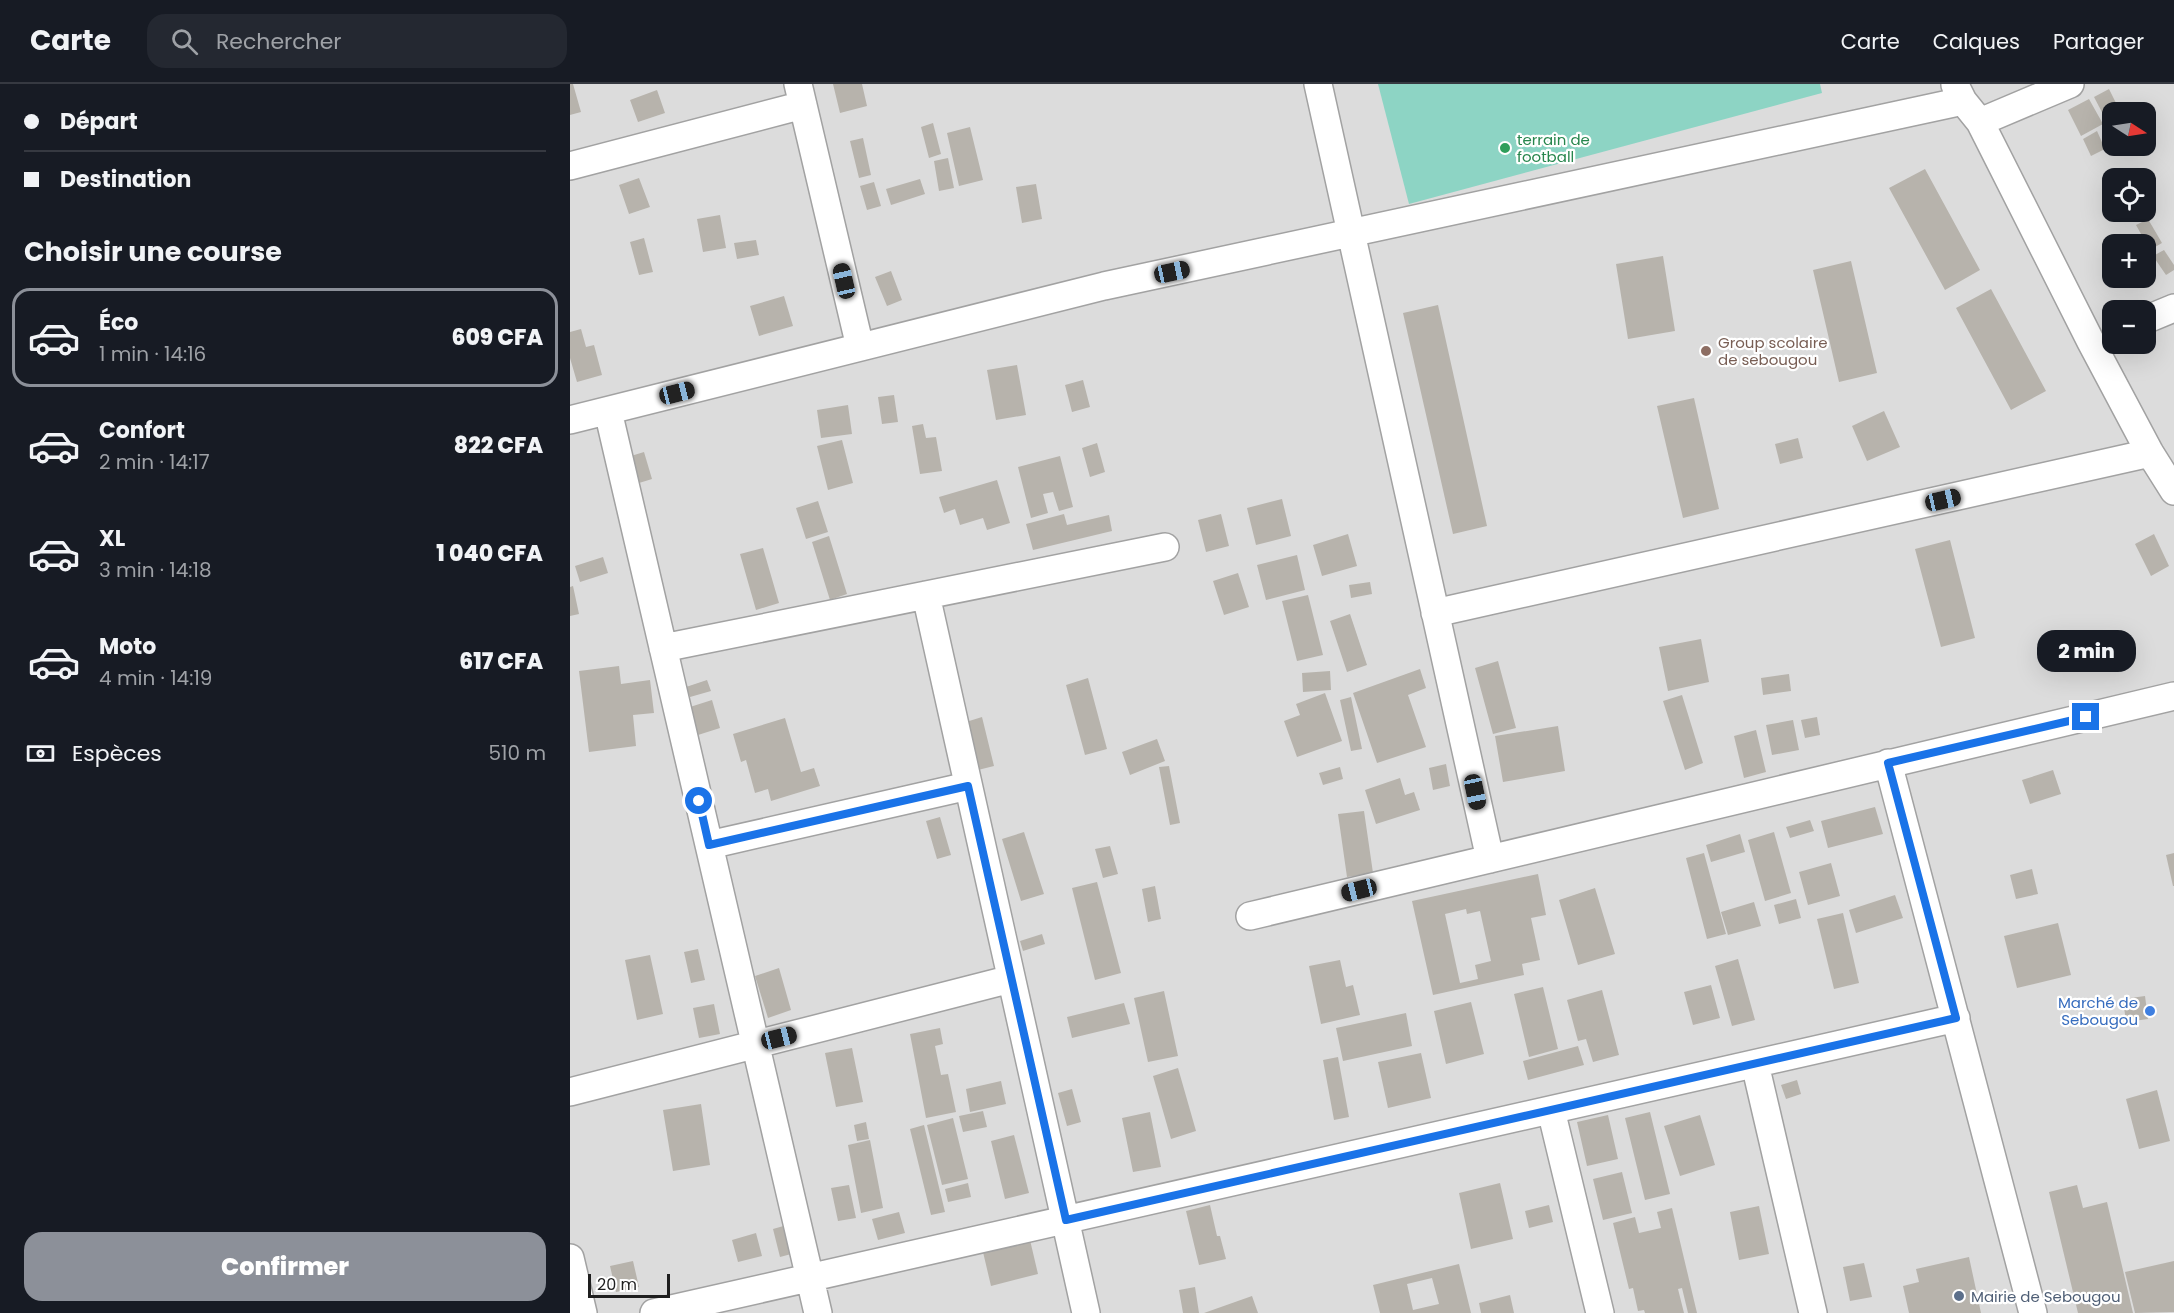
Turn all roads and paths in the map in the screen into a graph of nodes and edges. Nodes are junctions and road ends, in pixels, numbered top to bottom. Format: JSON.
{"nodes":[{"id":1,"x":1318,"y":84,"type":"edge"},
{"id":2,"x":2070,"y":84,"type":"edge"},
{"id":3,"x":801,"y":94,"type":"edge"},
{"id":4,"x":1966,"y":102,"type":"edge"},
{"id":5,"x":570,"y":166,"type":"edge"},
{"id":6,"x":1351,"y":233,"type":"junction"},
{"id":7,"x":2174,"y":308,"type":"edge"},
{"id":8,"x":2156,"y":315,"type":"edge"},
{"id":9,"x":2102,"y":338,"type":"edge"},
{"id":10,"x":860,"y":347,"type":"junction"},
{"id":11,"x":2109,"y":354,"type":"edge"},
{"id":12,"x":608,"y":411,"type":"junction"},
{"id":13,"x":570,"y":420,"type":"edge"},
{"id":14,"x":2150,"y":453,"type":"junction"},
{"id":15,"x":2174,"y":491,"type":"edge"},
{"id":16,"x":1165,"y":547,"type":"dead end"},
{"id":17,"x":926,"y":595,"type":"junction"},
{"id":18,"x":1435,"y":613,"type":"junction"},
{"id":19,"x":663,"y":648,"type":"junction"},
{"id":20,"x":2174,"y":696,"type":"edge"},
{"id":21,"x":1888,"y":763,"type":"junction"},
{"id":22,"x":968,"y":786,"type":"junction"},
{"id":23,"x":709,"y":845,"type":"junction"},
{"id":24,"x":1490,"y":859,"type":"junction"},
{"id":25,"x":1250,"y":916,"type":"dead end"},
{"id":26,"x":1011,"y":979,"type":"junction"},
{"id":27,"x":1956,"y":1018,"type":"junction"},
{"id":28,"x":756,"y":1044,"type":"junction"},
{"id":29,"x":1755,"y":1064,"type":"junction"},
{"id":30,"x":570,"y":1092,"type":"edge"},
{"id":31,"x":1551,"y":1110,"type":"junction"},
{"id":32,"x":1066,"y":1220,"type":"junction"},
{"id":33,"x":570,"y":1258,"type":"edge"},
{"id":34,"x":810,"y":1278,"type":"junction"},
{"id":35,"x":583,"y":1313,"type":"edge"},
{"id":36,"x":654,"y":1313,"type":"edge"},
{"id":37,"x":818,"y":1313,"type":"edge"},
{"id":38,"x":1086,"y":1313,"type":"edge"},
{"id":39,"x":1600,"y":1313,"type":"edge"},
{"id":40,"x":1812,"y":1313,"type":"edge"},
{"id":41,"x":2033,"y":1313,"type":"edge"}],
"edges":[{"from":1,"to":6,"type":"street"},
{"from":2,"to":4,"type":"street"},
{"from":3,"to":5,"type":"street"},
{"from":3,"to":10,"type":"street"},
{"from":4,"to":6,"type":"street"},
{"from":4,"to":9,"type":"street"},
{"from":6,"to":10,"type":"street"},
{"from":6,"to":18,"type":"street"},
{"from":7,"to":8,"type":"street"},
{"from":10,"to":12,"type":"street"},
{"from":11,"to":14,"type":"street"},
{"from":12,"to":13,"type":"street"},
{"from":12,"to":19,"type":"street"},
{"from":14,"to":15,"type":"street"},
{"from":14,"to":18,"type":"street"},
{"from":16,"to":17,"type":"street"},
{"from":17,"to":19,"type":"street"},
{"from":17,"to":22,"type":"street"},
{"from":18,"to":24,"type":"street"},
{"from":19,"to":23,"type":"street"},
{"from":20,"to":21,"type":"street"},
{"from":21,"to":24,"type":"street"},
{"from":21,"to":27,"type":"street"},
{"from":22,"to":23,"type":"street"},
{"from":22,"to":26,"type":"street"},
{"from":23,"to":28,"type":"street"},
{"from":24,"to":25,"type":"street"},
{"from":26,"to":28,"type":"street"},
{"from":26,"to":32,"type":"street"},
{"from":27,"to":29,"type":"street"},
{"from":27,"to":41,"type":"street"},
{"from":28,"to":30,"type":"street"},
{"from":28,"to":34,"type":"street"},
{"from":29,"to":31,"type":"street"},
{"from":29,"to":40,"type":"street"},
{"from":31,"to":32,"type":"street"},
{"from":31,"to":39,"type":"street"},
{"from":32,"to":34,"type":"street"},
{"from":32,"to":38,"type":"street"},
{"from":33,"to":35,"type":"street"},
{"from":34,"to":36,"type":"street"},
{"from":34,"to":37,"type":"street"}]}
